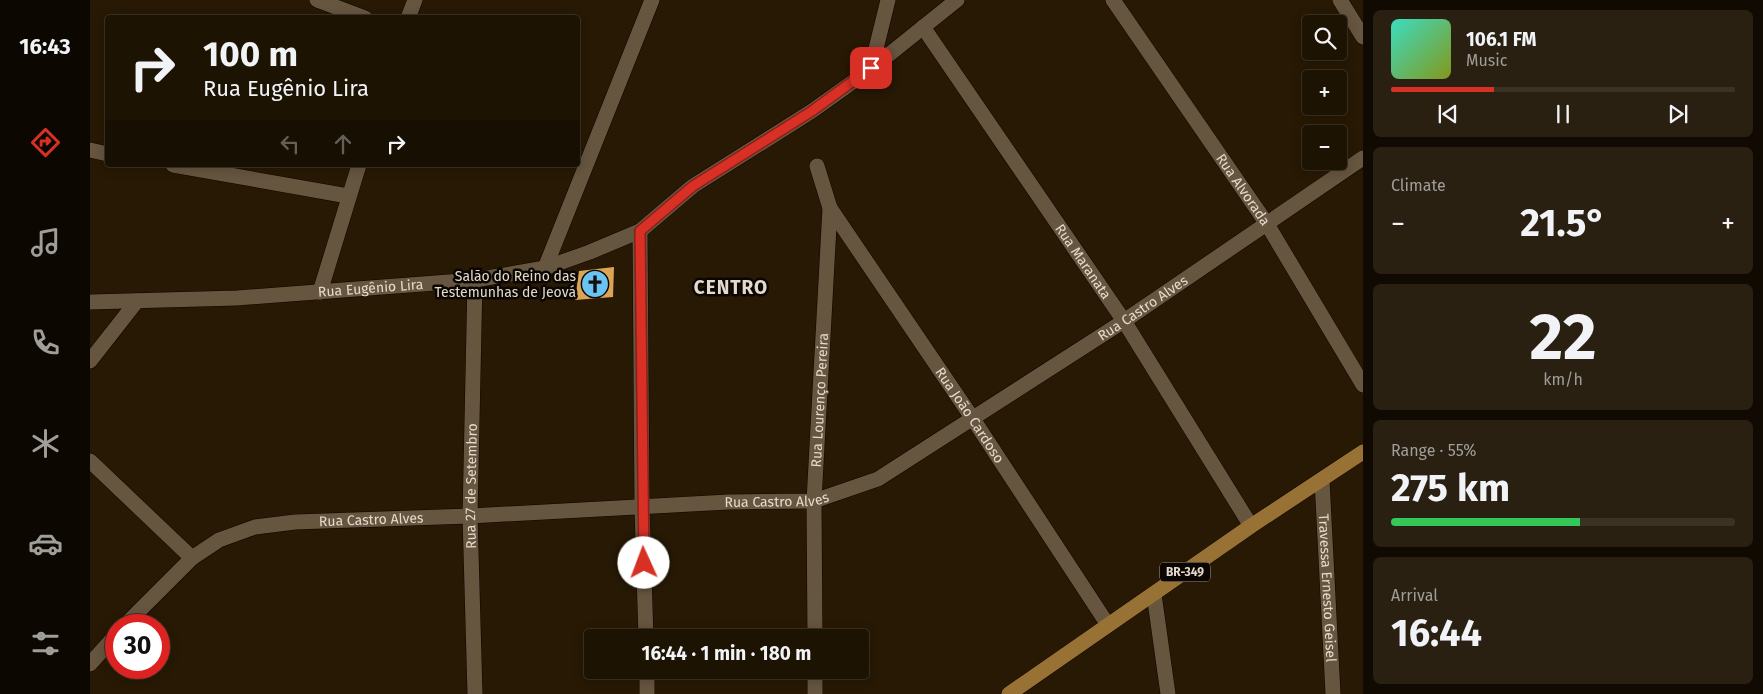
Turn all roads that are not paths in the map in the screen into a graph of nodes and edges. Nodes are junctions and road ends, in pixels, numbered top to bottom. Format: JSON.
{"nodes":[{"id":1,"x":318,"y":0,"type":"edge"},
{"id":2,"x":415,"y":0,"type":"edge"},
{"id":3,"x":652,"y":0,"type":"edge"},
{"id":4,"x":888,"y":0,"type":"edge"},
{"id":5,"x":957,"y":0,"type":"edge"},
{"id":6,"x":1113,"y":0,"type":"edge"},
{"id":7,"x":1340,"y":0,"type":"edge"},
{"id":8,"x":357,"y":15,"type":"edge"},
{"id":9,"x":409,"y":15,"type":"edge"},
{"id":10,"x":923,"y":27,"type":"junction"},
{"id":11,"x":1363,"y":37,"type":"edge"},
{"id":12,"x":871,"y":68,"type":"junction"},
{"id":13,"x":90,"y":150,"type":"edge"},
{"id":14,"x":105,"y":153,"type":"edge"},
{"id":15,"x":1363,"y":158,"type":"edge"},
{"id":16,"x":817,"y":166,"type":"dead end"},
{"id":17,"x":184,"y":167,"type":"edge"},
{"id":18,"x":358,"y":167,"type":"edge"},
{"id":19,"x":348,"y":196,"type":"junction"},
{"id":20,"x":830,"y":208,"type":"junction"},
{"id":21,"x":1267,"y":224,"type":"junction"},
{"id":22,"x":640,"y":231,"type":"junction"},
{"id":23,"x":545,"y":268,"type":"junction"},
{"id":24,"x":475,"y":280,"type":"junction"},
{"id":25,"x":320,"y":292,"type":"junction"},
{"id":26,"x":90,"y":302,"type":"edge"},
{"id":27,"x":137,"y":302,"type":"junction"},
{"id":28,"x":1124,"y":322,"type":"junction"},
{"id":29,"x":90,"y":361,"type":"edge"},
{"id":30,"x":1363,"y":386,"type":"edge"},
{"id":31,"x":973,"y":419,"type":"junction"},
{"id":32,"x":1363,"y":452,"type":"edge"},
{"id":33,"x":90,"y":461,"type":"edge"},
{"id":34,"x":1322,"y":480,"type":"junction"},
{"id":35,"x":814,"y":501,"type":"junction"},
{"id":36,"x":642,"y":507,"type":"junction"},
{"id":37,"x":470,"y":516,"type":"junction"},
{"id":38,"x":1251,"y":526,"type":"junction"},
{"id":39,"x":192,"y":558,"type":"junction"},
{"id":40,"x":1154,"y":594,"type":"junction"},
{"id":41,"x":136,"y":614,"type":"edge"},
{"id":42,"x":1108,"y":625,"type":"junction"},
{"id":43,"x":646,"y":629,"type":"edge"},
{"id":44,"x":814,"y":629,"type":"edge"},
{"id":45,"x":105,"y":647,"type":"edge"},
{"id":46,"x":90,"y":664,"type":"edge"},
{"id":47,"x":647,"y":679,"type":"edge"},
{"id":48,"x":815,"y":679,"type":"edge"},
{"id":49,"x":475,"y":694,"type":"edge"},
{"id":50,"x":647,"y":694,"type":"edge"},
{"id":51,"x":815,"y":694,"type":"edge"},
{"id":52,"x":1010,"y":694,"type":"edge"},
{"id":53,"x":1168,"y":694,"type":"edge"},
{"id":54,"x":1333,"y":694,"type":"edge"}],
"edges":[{"from":1,"to":8,"type":"street"},
{"from":2,"to":9,"type":"street"},
{"from":3,"to":23,"type":"street"},
{"from":4,"to":12,"type":"street"},
{"from":5,"to":10,"type":"street","name":"Rua Eugênio Lira"},
{"from":6,"to":21,"type":"street","name":"Rua Alvorada"},
{"from":7,"to":11,"type":"street"},
{"from":10,"to":12,"type":"street","name":"Rua Eugênio Lira"},
{"from":10,"to":28,"type":"street","name":"Rua Maranata"},
{"from":12,"to":22,"type":"street","name":"Rua Eugênio Lira"},
{"from":13,"to":14,"type":"street"},
{"from":15,"to":21,"type":"street","name":"Rua Castro Alves"},
{"from":16,"to":20,"type":"street","name":"Rua Lourenço Pereira"},
{"from":17,"to":19,"type":"street"},
{"from":18,"to":19,"type":"street"},
{"from":19,"to":25,"type":"street"},
{"from":20,"to":31,"type":"street","name":"Rua João Cardoso"},
{"from":20,"to":35,"type":"street","name":"Rua Lourenço Pereira"},
{"from":21,"to":28,"type":"street","name":"Rua Castro Alves"},
{"from":21,"to":30,"type":"street","name":"Rua Alvorada"},
{"from":22,"to":23,"type":"street","name":"Rua Eugênio Lira"},
{"from":22,"to":36,"type":"street"},
{"from":23,"to":24,"type":"street","name":"Rua Eugênio Lira"},
{"from":24,"to":25,"type":"street","name":"Rua Eugênio Lira"},
{"from":24,"to":37,"type":"street","name":"Rua 27 de Setembro"},
{"from":25,"to":27,"type":"street","name":"Rua Eugênio Lira"},
{"from":26,"to":27,"type":"street","name":"Rua Eugênio Lira"},
{"from":27,"to":29,"type":"street"},
{"from":28,"to":31,"type":"street","name":"Rua Castro Alves"},
{"from":28,"to":38,"type":"street","name":"Rua Maranata"},
{"from":31,"to":35,"type":"street","name":"Rua Castro Alves"},
{"from":31,"to":42,"type":"street","name":"Rua João Cardoso"},
{"from":32,"to":34,"type":"main road","number":"BR-349"},
{"from":33,"to":39,"type":"street"},
{"from":34,"to":38,"type":"main road","number":"BR-349"},
{"from":34,"to":54,"type":"street","name":"Travessa Ernesto Geisel"},
{"from":35,"to":36,"type":"street","name":"Rua Castro Alves"},
{"from":35,"to":44,"type":"street","name":"Rua Lourenço Pereira"},
{"from":36,"to":37,"type":"street","name":"Rua Castro Alves"},
{"from":36,"to":43,"type":"street"},
{"from":37,"to":39,"type":"street","name":"Rua Castro Alves"},
{"from":37,"to":49,"type":"street","name":"Rua 27 de Setembro"},
{"from":38,"to":40,"type":"main road","number":"BR-349"},
{"from":39,"to":41,"type":"street","name":"Rua Castro Alves"},
{"from":40,"to":42,"type":"main road","number":"BR-349"},
{"from":40,"to":53,"type":"street"},
{"from":42,"to":52,"type":"main road","number":"BR-349"},
{"from":45,"to":46,"type":"street"},
{"from":47,"to":50,"type":"street"},
{"from":48,"to":51,"type":"street"}]}
